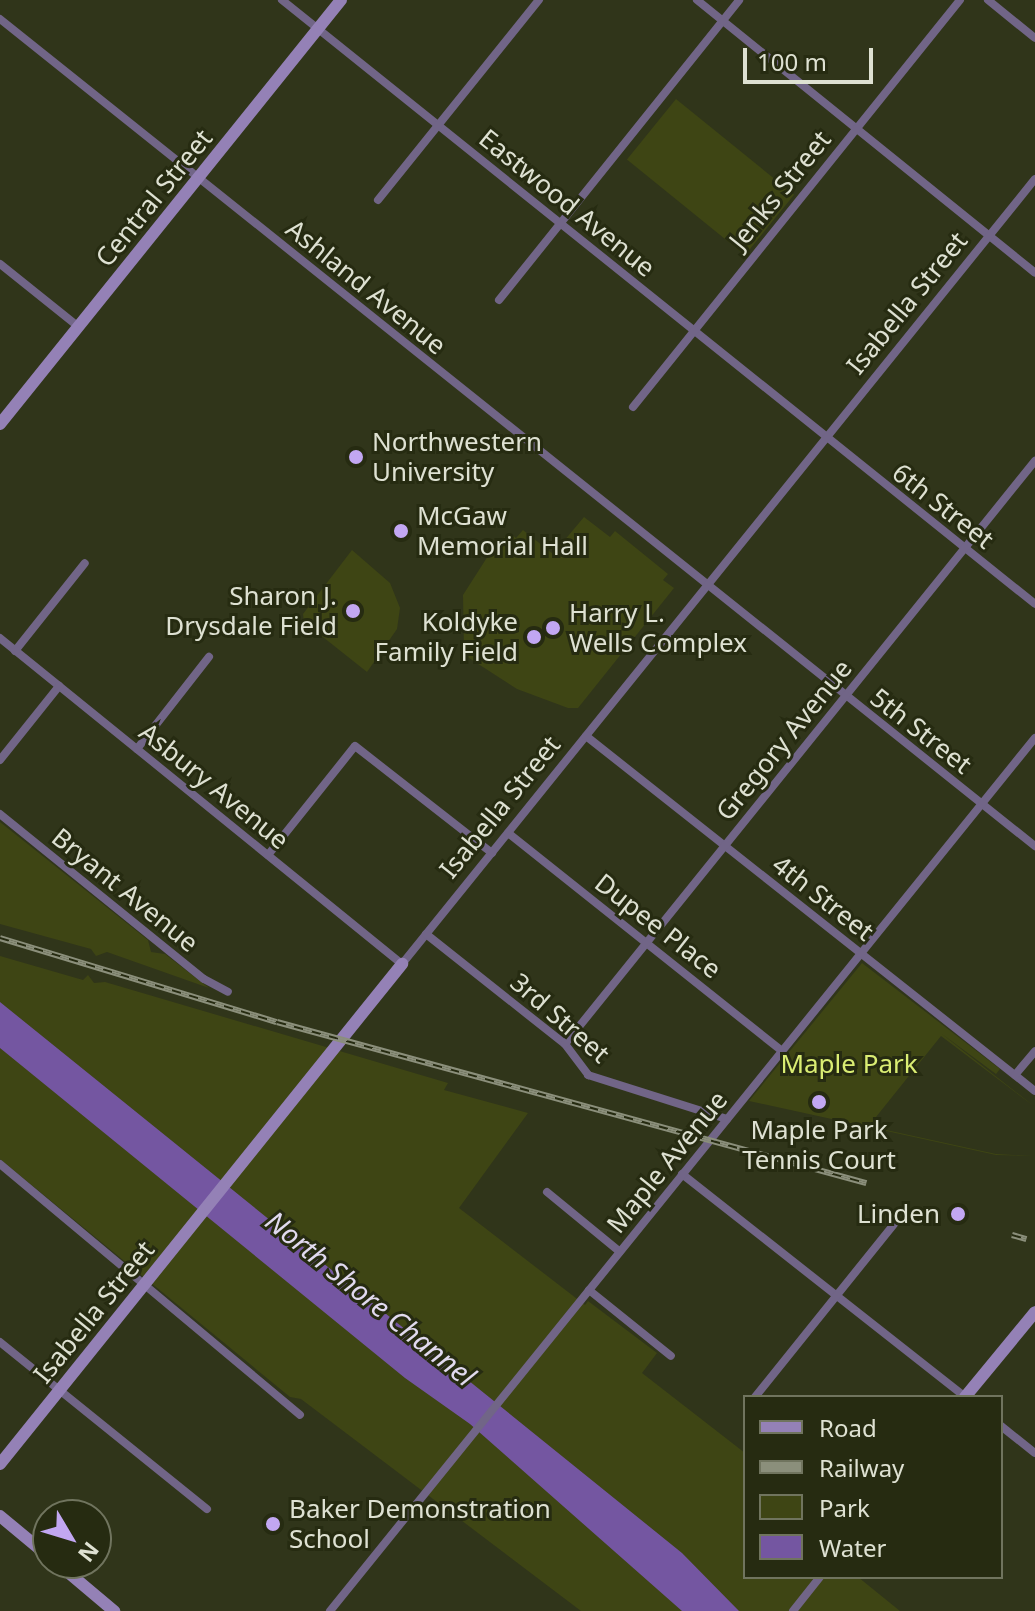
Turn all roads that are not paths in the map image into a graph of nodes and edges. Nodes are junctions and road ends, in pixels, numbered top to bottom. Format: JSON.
{"nodes":[{"id":1,"x":282,"y":0,"type":"edge"},
{"id":2,"x":341,"y":0,"type":"edge"},
{"id":3,"x":539,"y":0,"type":"edge"},
{"id":4,"x":697,"y":0,"type":"edge"},
{"id":5,"x":739,"y":0,"type":"edge"},
{"id":6,"x":960,"y":0,"type":"edge"},
{"id":7,"x":988,"y":0,"type":"edge"},
{"id":8,"x":0,"y":19,"type":"edge"},
{"id":9,"x":723,"y":21,"type":"junction"},
{"id":10,"x":318,"y":29,"type":"junction"},
{"id":11,"x":1035,"y":38,"type":"edge"},
{"id":12,"x":439,"y":125,"type":"junction"},
{"id":13,"x":856,"y":129,"type":"junction"},
{"id":14,"x":199,"y":178,"type":"junction"},
{"id":15,"x":1035,"y":179,"type":"edge"},
{"id":16,"x":378,"y":200,"type":"dead end"},
{"id":17,"x":560,"y":224,"type":"junction"},
{"id":18,"x":989,"y":236,"type":"junction"},
{"id":19,"x":0,"y":264,"type":"edge"},
{"id":20,"x":1035,"y":273,"type":"edge"},
{"id":21,"x":499,"y":300,"type":"dead end"},
{"id":22,"x":79,"y":327,"type":"junction"},
{"id":23,"x":693,"y":331,"type":"junction"},
{"id":24,"x":633,"y":407,"type":"dead end"},
{"id":25,"x":0,"y":424,"type":"edge"},
{"id":26,"x":826,"y":439,"type":"junction"},
{"id":27,"x":1035,"y":461,"type":"edge"},
{"id":28,"x":964,"y":548,"type":"junction"},
{"id":29,"x":85,"y":563,"type":"dead end"},
{"id":30,"x":706,"y":587,"type":"junction"},
{"id":31,"x":1035,"y":604,"type":"edge"},
{"id":32,"x":0,"y":638,"type":"edge"},
{"id":33,"x":15,"y":651,"type":"junction"},
{"id":34,"x":209,"y":657,"type":"dead end"},
{"id":35,"x":59,"y":686,"type":"junction"},
{"id":36,"x":845,"y":696,"type":"junction"},
{"id":37,"x":586,"y":736,"type":"junction"},
{"id":38,"x":1035,"y":738,"type":"edge"},
{"id":39,"x":137,"y":749,"type":"junction"},
{"id":40,"x":0,"y":760,"type":"edge"},
{"id":41,"x":982,"y":804,"type":"junction"},
{"id":42,"x":0,"y":814,"type":"edge"},
{"id":43,"x":508,"y":833,"type":"junction"},
{"id":44,"x":725,"y":846,"type":"junction"},
{"id":45,"x":1035,"y":846,"type":"edge"},
{"id":46,"x":492,"y":853,"type":"junction"},
{"id":47,"x":268,"y":855,"type":"junction"},
{"id":48,"x":426,"y":934,"type":"junction"},
{"id":49,"x":647,"y":943,"type":"junction"},
{"id":50,"x":861,"y":954,"type":"junction"},
{"id":51,"x":402,"y":964,"type":"junction"},
{"id":52,"x":228,"y":992,"type":"dead end"},
{"id":53,"x":565,"y":1044,"type":"junction"},
{"id":54,"x":782,"y":1051,"type":"junction"},
{"id":55,"x":1035,"y":1051,"type":"edge"},
{"id":56,"x":1015,"y":1075,"type":"junction"},
{"id":57,"x":1035,"y":1091,"type":"edge"},
{"id":58,"x":727,"y":1119,"type":"junction"},
{"id":59,"x":0,"y":1164,"type":"edge"},
{"id":60,"x":682,"y":1174,"type":"junction"},
{"id":61,"x":547,"y":1192,"type":"dead end"},
{"id":62,"x":894,"y":1224,"type":"dead end"},
{"id":63,"x":620,"y":1252,"type":"junction"},
{"id":64,"x":145,"y":1284,"type":"junction"},
{"id":65,"x":589,"y":1290,"type":"junction"},
{"id":66,"x":837,"y":1296,"type":"junction"},
{"id":67,"x":1035,"y":1312,"type":"edge"},
{"id":68,"x":0,"y":1342,"type":"edge"},
{"id":69,"x":671,"y":1356,"type":"dead end"},
{"id":70,"x":60,"y":1390,"type":"junction"},
{"id":71,"x":757,"y":1395,"type":"edge"},
{"id":72,"x":962,"y":1395,"type":"edge"},
{"id":73,"x":967,"y":1395,"type":"edge"},
{"id":74,"x":300,"y":1415,"type":"dead end"},
{"id":75,"x":1003,"y":1428,"type":"edge"},
{"id":76,"x":1035,"y":1453,"type":"edge"},
{"id":77,"x":0,"y":1464,"type":"edge"},
{"id":78,"x":207,"y":1509,"type":"dead end"},
{"id":79,"x":0,"y":1516,"type":"edge"},
{"id":80,"x":32,"y":1543,"type":"edge"},
{"id":81,"x":76,"y":1579,"type":"edge"},
{"id":82,"x":818,"y":1579,"type":"edge"},
{"id":83,"x":114,"y":1611,"type":"edge"},
{"id":84,"x":330,"y":1611,"type":"edge"},
{"id":85,"x":793,"y":1611,"type":"edge"}],
"edges":[{"from":1,"to":10,"type":"street","name":"Eastwood Avenue"},
{"from":2,"to":10,"type":"street","name":"Central Street"},
{"from":3,"to":12,"type":"street"},
{"from":4,"to":9,"type":"street"},
{"from":5,"to":9,"type":"street"},
{"from":6,"to":13,"type":"street","name":"Jenks Street"},
{"from":7,"to":11,"type":"street"},
{"from":8,"to":14,"type":"street","name":"Ashland Avenue"},
{"from":9,"to":13,"type":"street"},
{"from":9,"to":17,"type":"street"},
{"from":10,"to":12,"type":"street","name":"Eastwood Avenue"},
{"from":10,"to":14,"type":"street","name":"Central Street"},
{"from":12,"to":16,"type":"street"},
{"from":12,"to":17,"type":"street","name":"Eastwood Avenue"},
{"from":13,"to":18,"type":"street"},
{"from":13,"to":23,"type":"street","name":"Jenks Street"},
{"from":14,"to":22,"type":"street","name":"Central Street"},
{"from":14,"to":30,"type":"street","name":"Ashland Avenue"},
{"from":15,"to":18,"type":"street","name":"Isabella Street"},
{"from":17,"to":21,"type":"street"},
{"from":17,"to":23,"type":"street","name":"Eastwood Avenue"},
{"from":18,"to":20,"type":"street"},
{"from":18,"to":26,"type":"street","name":"Isabella Street"},
{"from":19,"to":22,"type":"street"},
{"from":22,"to":25,"type":"street","name":"Central Street"},
{"from":23,"to":24,"type":"street","name":"Jenks Street"},
{"from":23,"to":26,"type":"street","name":"Eastwood Avenue"},
{"from":26,"to":28,"type":"street","name":"6th Street"},
{"from":26,"to":30,"type":"street","name":"Isabella Street"},
{"from":27,"to":28,"type":"street","name":"Gregory Avenue"},
{"from":28,"to":31,"type":"street","name":"6th Street"},
{"from":28,"to":36,"type":"street","name":"Gregory Avenue"},
{"from":29,"to":33,"type":"street"},
{"from":30,"to":36,"type":"street","name":"5th Street"},
{"from":30,"to":37,"type":"street","name":"Isabella Street"},
{"from":32,"to":33,"type":"street","name":"Asbury Avenue"},
{"from":33,"to":35,"type":"street","name":"Asbury Avenue"},
{"from":34,"to":39,"type":"street"},
{"from":35,"to":39,"type":"street","name":"Asbury Avenue"},
{"from":35,"to":40,"type":"street"},
{"from":36,"to":41,"type":"street","name":"5th Street"},
{"from":36,"to":44,"type":"street","name":"Gregory Avenue"},
{"from":37,"to":43,"type":"street","name":"Isabella Street"},
{"from":37,"to":44,"type":"street","name":"4th Street"},
{"from":38,"to":41,"type":"street","name":"Maple Avenue"},
{"from":39,"to":47,"type":"street","name":"Asbury Avenue"},
{"from":41,"to":45,"type":"street","name":"5th Street"},
{"from":41,"to":50,"type":"street","name":"Maple Avenue"},
{"from":42,"to":52,"type":"street","name":"Bryant Avenue"},
{"from":43,"to":46,"type":"street","name":"Isabella Street"},
{"from":43,"to":49,"type":"street","name":"Dupee Place"},
{"from":44,"to":49,"type":"street","name":"Gregory Avenue"},
{"from":44,"to":50,"type":"street","name":"4th Street"},
{"from":46,"to":47,"type":"street"},
{"from":46,"to":48,"type":"street","name":"Isabella Street"},
{"from":47,"to":51,"type":"street","name":"Asbury Avenue"},
{"from":48,"to":51,"type":"street","name":"Isabella Street"},
{"from":48,"to":53,"type":"street","name":"3rd Street"},
{"from":49,"to":53,"type":"street","name":"Gregory Avenue"},
{"from":49,"to":54,"type":"street","name":"Dupee Place"},
{"from":50,"to":54,"type":"street","name":"Maple Avenue"},
{"from":50,"to":56,"type":"street","name":"4th Street"},
{"from":51,"to":64,"type":"street","name":"Isabella Street"},
{"from":53,"to":58,"type":"street","name":"3rd Street"},
{"from":54,"to":58,"type":"street","name":"Maple Avenue"},
{"from":55,"to":56,"type":"street"},
{"from":56,"to":57,"type":"street","name":"4th Street"},
{"from":58,"to":60,"type":"street","name":"Maple Avenue"},
{"from":59,"to":64,"type":"street"},
{"from":60,"to":63,"type":"street","name":"Maple Avenue"},
{"from":60,"to":66,"type":"street"},
{"from":61,"to":63,"type":"street"},
{"from":62,"to":66,"type":"street"},
{"from":63,"to":65,"type":"street","name":"Maple Avenue"},
{"from":64,"to":70,"type":"street","name":"Isabella Street"},
{"from":64,"to":74,"type":"street"},
{"from":65,"to":69,"type":"street"},
{"from":65,"to":84,"type":"street","name":"Maple Avenue"},
{"from":66,"to":71,"type":"street"},
{"from":66,"to":72,"type":"street"},
{"from":67,"to":73,"type":"street"},
{"from":68,"to":70,"type":"street"},
{"from":70,"to":77,"type":"street","name":"Isabella Street"},
{"from":70,"to":78,"type":"street"},
{"from":75,"to":76,"type":"street"},
{"from":79,"to":80,"type":"street"},
{"from":81,"to":83,"type":"street"},
{"from":82,"to":85,"type":"street"}]}
